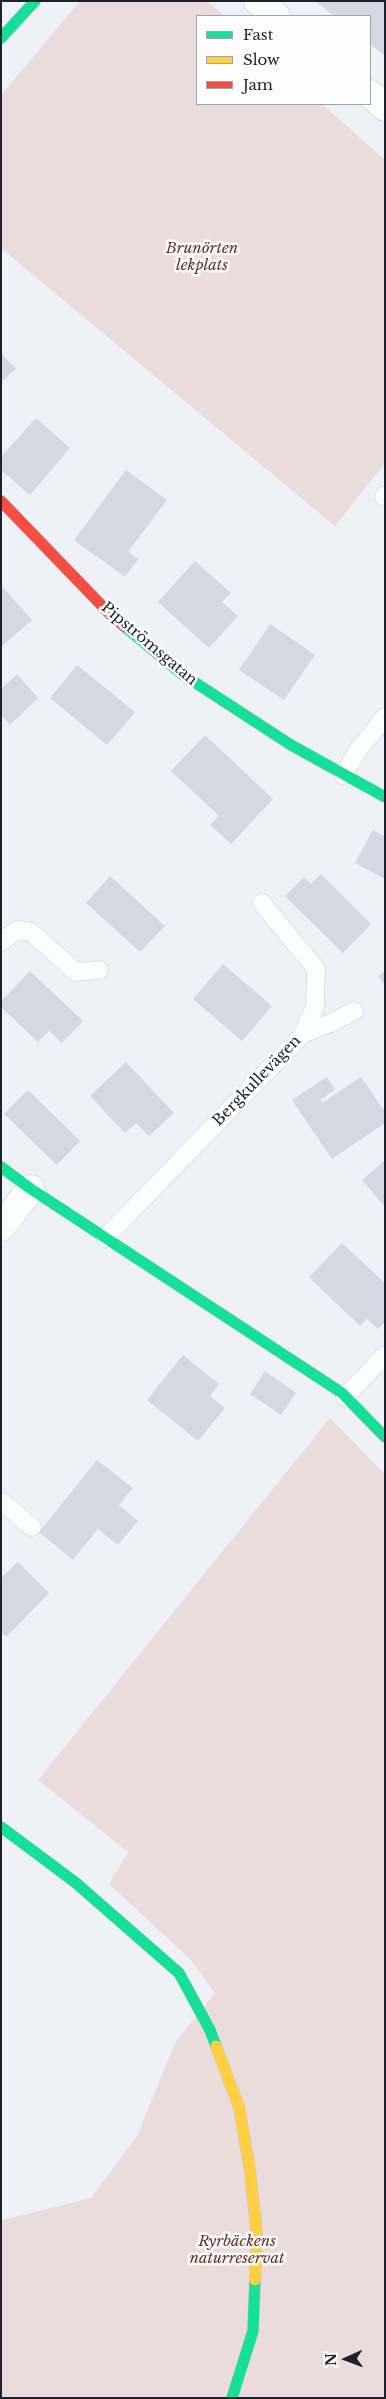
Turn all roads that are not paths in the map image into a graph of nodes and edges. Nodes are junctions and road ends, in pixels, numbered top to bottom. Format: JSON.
{"nodes":[{"id":1,"x":35,"y":1,"type":"edge"},
{"id":2,"x":258,"y":1,"type":"edge"},
{"id":3,"x":275,"y":15,"type":"edge"},
{"id":4,"x":1,"y":38,"type":"edge"},
{"id":5,"x":371,"y":95,"type":"edge"},
{"id":6,"x":385,"y":107,"type":"edge"},
{"id":7,"x":1,"y":501,"type":"edge"},
{"id":8,"x":385,"y":717,"type":"edge"},
{"id":9,"x":343,"y":775,"type":"junction"},
{"id":10,"x":385,"y":797,"type":"edge"},
{"id":11,"x":262,"y":903,"type":"dead end"},
{"id":12,"x":1,"y":942,"type":"edge"},
{"id":13,"x":99,"y":970,"type":"dead end"},
{"id":14,"x":354,"y":1011,"type":"dead end"},
{"id":15,"x":302,"y":1034,"type":"junction"},
{"id":16,"x":1,"y":1167,"type":"edge"},
{"id":17,"x":31,"y":1189,"type":"junction"},
{"id":18,"x":1,"y":1227,"type":"edge"},
{"id":19,"x":105,"y":1238,"type":"junction"},
{"id":20,"x":385,"y":1355,"type":"edge"},
{"id":21,"x":345,"y":1397,"type":"junction"},
{"id":22,"x":385,"y":1437,"type":"edge"},
{"id":23,"x":1,"y":1502,"type":"edge"},
{"id":24,"x":32,"y":1527,"type":"dead end"},
{"id":25,"x":1,"y":1827,"type":"edge"},
{"id":26,"x":232,"y":2398,"type":"edge"}],
"edges":[{"from":1,"to":4,"type":"street"},
{"from":2,"to":3,"type":"street"},
{"from":5,"to":6,"type":"street"},
{"from":7,"to":9,"type":"street","name":"Pipströmsgatan"},
{"from":8,"to":9,"type":"lane"},
{"from":9,"to":10,"type":"street","name":"Pipströmsgatan"},
{"from":11,"to":15,"type":"lane","name":"Bergkullevägen"},
{"from":12,"to":13,"type":"lane"},
{"from":14,"to":15,"type":"lane"},
{"from":15,"to":19,"type":"lane","name":"Bergkullevägen"},
{"from":16,"to":17,"type":"street"},
{"from":17,"to":18,"type":"street"},
{"from":17,"to":19,"type":"street"},
{"from":19,"to":21,"type":"street"},
{"from":20,"to":21,"type":"lane"},
{"from":21,"to":22,"type":"street"},
{"from":23,"to":24,"type":"lane"},
{"from":25,"to":26,"type":"street"}]}
